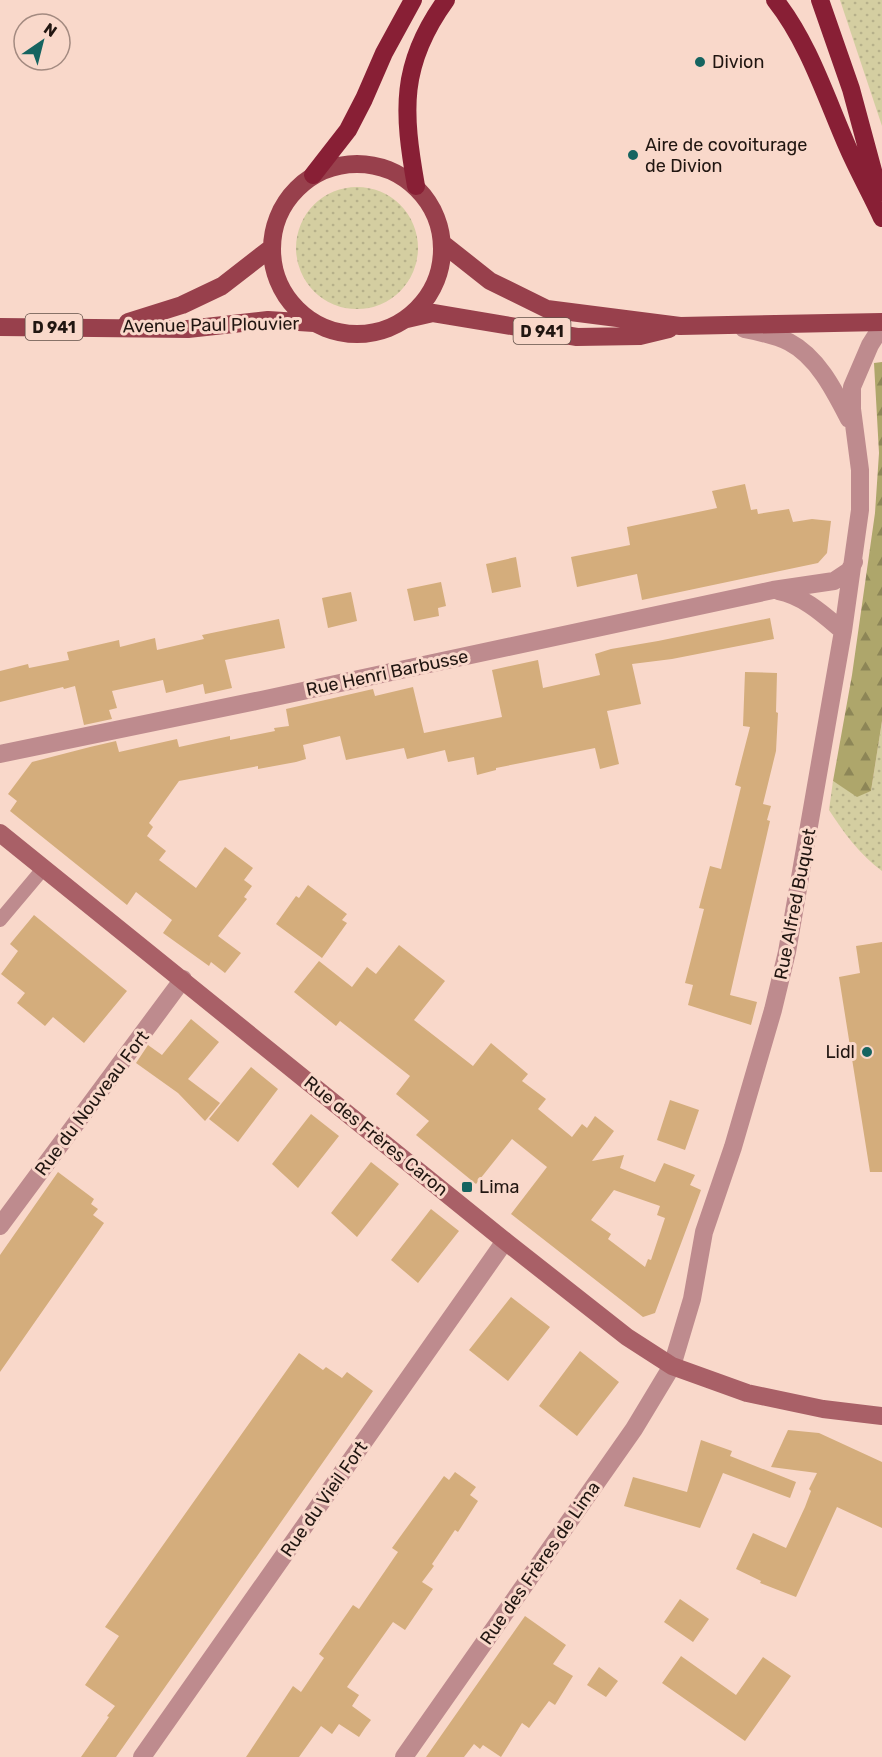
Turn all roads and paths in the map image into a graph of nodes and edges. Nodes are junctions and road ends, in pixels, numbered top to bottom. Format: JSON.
{"nodes":[{"id":1,"x":413,"y":0,"type":"edge"},
{"id":2,"x":446,"y":0,"type":"edge"},
{"id":3,"x":775,"y":0,"type":"edge"},
{"id":4,"x":820,"y":0,"type":"edge"},
{"id":5,"x":313,"y":175,"type":"junction"},
{"id":6,"x":416,"y":186,"type":"junction"},
{"id":7,"x":882,"y":203,"type":"edge"},
{"id":8,"x":882,"y":218,"type":"edge"},
{"id":9,"x":442,"y":243,"type":"junction"},
{"id":10,"x":272,"y":248,"type":"junction"},
{"id":11,"x":406,"y":320,"type":"junction"},
{"id":12,"x":882,"y":322,"type":"edge"},
{"id":13,"x":314,"y":323,"type":"junction"},
{"id":14,"x":724,"y":325,"type":"junction"},
{"id":15,"x":680,"y":326,"type":"junction"},
{"id":16,"x":882,"y":326,"type":"edge"},
{"id":17,"x":0,"y":327,"type":"edge"},
{"id":18,"x":108,"y":327,"type":"junction"},
{"id":19,"x":856,"y":431,"type":"junction"},
{"id":20,"x":854,"y":562,"type":"junction"},
{"id":21,"x":773,"y":590,"type":"junction"},
{"id":22,"x":843,"y":631,"type":"junction"},
{"id":23,"x":0,"y":754,"type":"edge"},
{"id":24,"x":0,"y":833,"type":"edge"},
{"id":25,"x":43,"y":868,"type":"junction"},
{"id":26,"x":0,"y":920,"type":"edge"},
{"id":27,"x":183,"y":979,"type":"junction"},
{"id":28,"x":0,"y":1226,"type":"edge"},
{"id":29,"x":506,"y":1241,"type":"junction"},
{"id":30,"x":672,"y":1366,"type":"junction"},
{"id":31,"x":882,"y":1416,"type":"edge"},
{"id":32,"x":142,"y":1757,"type":"edge"},
{"id":33,"x":404,"y":1757,"type":"edge"}],
"edges":[{"from":1,"to":5,"type":"highway"},
{"from":2,"to":6,"type":"highway"},
{"from":3,"to":8,"type":"highway"},
{"from":4,"to":7,"type":"highway"},
{"from":5,"to":6,"type":"main road"},
{"from":5,"to":10,"type":"main road"},
{"from":6,"to":9,"type":"main road"},
{"from":9,"to":11,"type":"main road"},
{"from":9,"to":15,"type":"main road","number":"D 941"},
{"from":10,"to":13,"type":"main road"},
{"from":10,"to":18,"type":"main road","number":"D 941"},
{"from":11,"to":13,"type":"main road"},
{"from":11,"to":15,"type":"main road","number":"D 941"},
{"from":12,"to":14,"type":"main road","number":"D 941"},
{"from":13,"to":18,"type":"main road","name":"Avenue Paul Plouvier","number":"D 941"},
{"from":14,"to":15,"type":"main road","number":"D 941"},
{"from":14,"to":19,"type":"street","name":"Rue Alfred Buquet"},
{"from":16,"to":19,"type":"street","name":"Rue Alfred Buquet"},
{"from":17,"to":18,"type":"main road","name":"Avenue Paul Plouvier","number":"D 941"},
{"from":19,"to":20,"type":"street","name":"Rue Alfred Buquet"},
{"from":20,"to":21,"type":"street","name":"Rue Henri Barbusse"},
{"from":20,"to":22,"type":"street","name":"Rue Alfred Buquet"},
{"from":21,"to":22,"type":"street"},
{"from":21,"to":23,"type":"street","name":"Rue Henri Barbusse"},
{"from":22,"to":30,"type":"street","name":"Rue Alfred Buquet"},
{"from":24,"to":25,"type":"main road","name":"Rue des Frères Caron"},
{"from":25,"to":26,"type":"lane"},
{"from":25,"to":27,"type":"main road","name":"Rue des Frères Caron"},
{"from":27,"to":28,"type":"street","name":"Rue du Nouveau Fort"},
{"from":27,"to":29,"type":"main road","name":"Rue des Frères Caron"},
{"from":29,"to":30,"type":"main road","name":"Rue des Frères Caron"},
{"from":29,"to":32,"type":"street","name":"Rue du Vieil Fort"},
{"from":30,"to":31,"type":"main road","name":"Rue des Frères Caron"},
{"from":30,"to":33,"type":"street","name":"Rue des Frères de Lima"}]}
